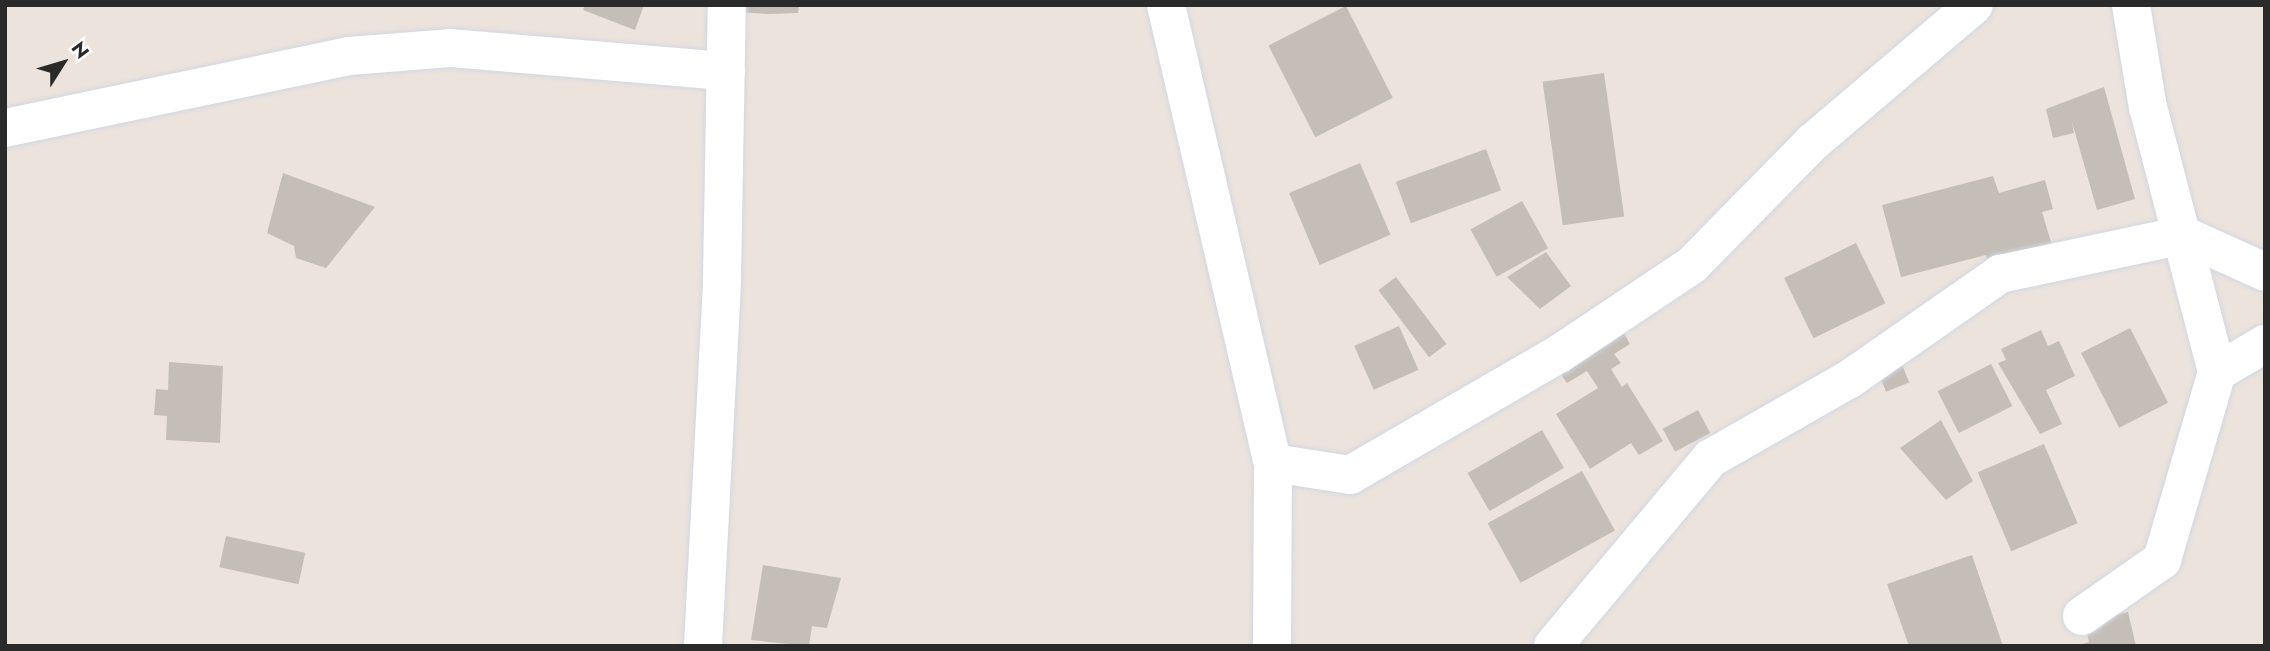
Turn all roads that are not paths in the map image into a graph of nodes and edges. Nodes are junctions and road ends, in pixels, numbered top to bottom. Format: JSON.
{"nodes":[{"id":1,"x":727,"y":5,"type":"edge"},
{"id":2,"x":1166,"y":5,"type":"edge"},
{"id":3,"x":1974,"y":5,"type":"edge"},
{"id":4,"x":2131,"y":5,"type":"edge"},
{"id":5,"x":726,"y":71,"type":"junction"},
{"id":6,"x":5,"y":128,"type":"edge"},
{"id":7,"x":2182,"y":235,"type":"junction"},
{"id":8,"x":2265,"y":272,"type":"edge"},
{"id":9,"x":2265,"y":344,"type":"edge"},
{"id":10,"x":2217,"y":372,"type":"junction"},
{"id":11,"x":1273,"y":463,"type":"junction"},
{"id":12,"x":2082,"y":616,"type":"dead end"},
{"id":13,"x":703,"y":646,"type":"edge"},
{"id":14,"x":1272,"y":646,"type":"edge"},
{"id":15,"x":1553,"y":646,"type":"edge"}],
"edges":[{"from":1,"to":5,"type":"street"},
{"from":2,"to":11,"type":"street"},
{"from":3,"to":11,"type":"street"},
{"from":4,"to":7,"type":"street"},
{"from":5,"to":6,"type":"street"},
{"from":5,"to":13,"type":"street"},
{"from":7,"to":8,"type":"street"},
{"from":7,"to":10,"type":"street"},
{"from":7,"to":15,"type":"street"},
{"from":9,"to":10,"type":"street"},
{"from":10,"to":12,"type":"street"},
{"from":11,"to":14,"type":"street"}]}
